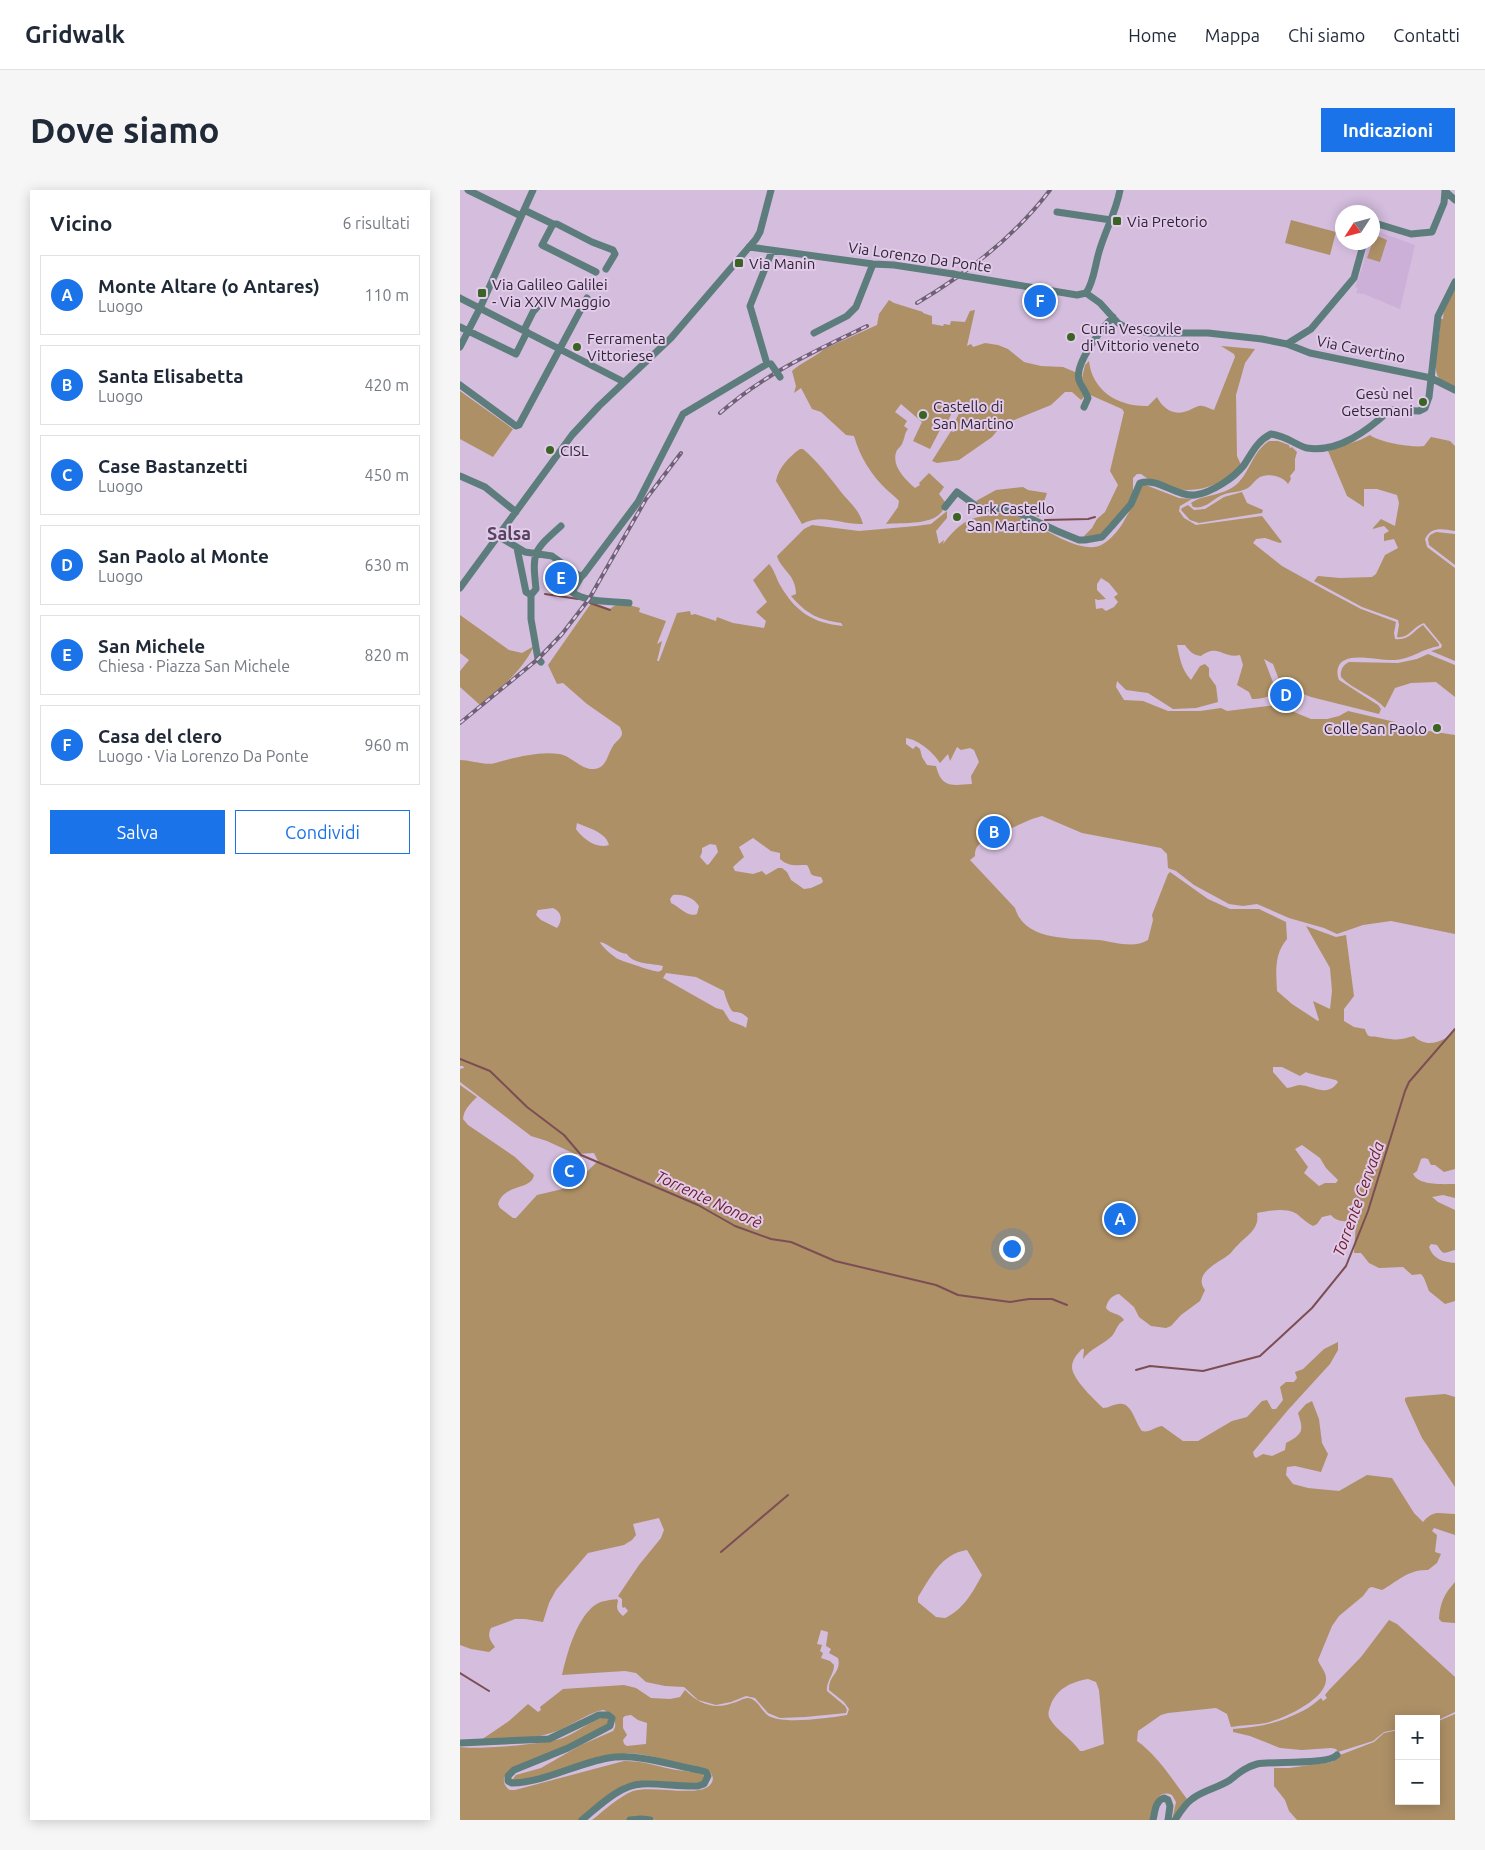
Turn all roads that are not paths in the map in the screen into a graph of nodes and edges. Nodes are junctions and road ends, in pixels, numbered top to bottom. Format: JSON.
{"nodes":[{"id":1,"x":468,"y":190,"type":"edge"},
{"id":2,"x":533,"y":190,"type":"edge"},
{"id":3,"x":772,"y":190,"type":"edge"},
{"id":4,"x":1120,"y":190,"type":"edge"},
{"id":5,"x":1126,"y":190,"type":"edge"},
{"id":6,"x":1445,"y":190,"type":"edge"},
{"id":7,"x":1455,"y":200,"type":"edge"},
{"id":8,"x":1116,"y":207,"type":"junction"},
{"id":9,"x":1057,"y":212,"type":"dead end"},
{"id":10,"x":522,"y":213,"type":"junction"},
{"id":11,"x":1111,"y":220,"type":"junction"},
{"id":12,"x":553,"y":224,"type":"junction"},
{"id":13,"x":1380,"y":225,"type":"edge"},
{"id":14,"x":750,"y":247,"type":"junction"},
{"id":15,"x":1362,"y":250,"type":"edge"},
{"id":16,"x":772,"y":251,"type":"junction"},
{"id":17,"x":873,"y":264,"type":"junction"},
{"id":18,"x":606,"y":269,"type":"dead end"},
{"id":19,"x":596,"y":272,"type":"dead end"},
{"id":20,"x":1453,"y":284,"type":"edge"},
{"id":21,"x":1086,"y":293,"type":"junction"},
{"id":22,"x":460,"y":298,"type":"edge"},
{"id":23,"x":587,"y":298,"type":"dead end"},
{"id":24,"x":539,"y":305,"type":"dead end"},
{"id":25,"x":480,"y":308,"type":"junction"},
{"id":26,"x":1113,"y":317,"type":"junction"},
{"id":27,"x":460,"y":327,"type":"edge"},
{"id":28,"x":469,"y":331,"type":"junction"},
{"id":29,"x":526,"y":331,"type":"junction"},
{"id":30,"x":814,"y":333,"type":"dead end"},
{"id":31,"x":1287,"y":344,"type":"junction"},
{"id":32,"x":762,"y":345,"type":"junction"},
{"id":33,"x":460,"y":347,"type":"edge"},
{"id":34,"x":561,"y":348,"type":"junction"},
{"id":35,"x":1431,"y":378,"type":"junction"},
{"id":36,"x":780,"y":379,"type":"dead end"},
{"id":37,"x":624,"y":382,"type":"junction"},
{"id":38,"x":460,"y":385,"type":"edge"},
{"id":39,"x":1455,"y":390,"type":"edge"},
{"id":40,"x":1084,"y":407,"type":"dead end"},
{"id":41,"x":460,"y":476,"type":"edge"},
{"id":42,"x":945,"y":507,"type":"dead end"},
{"id":43,"x":516,"y":512,"type":"junction"},
{"id":44,"x":561,"y":526,"type":"dead end"},
{"id":45,"x":498,"y":536,"type":"junction"},
{"id":46,"x":518,"y":548,"type":"junction"},
{"id":47,"x":534,"y":554,"type":"junction"},
{"id":48,"x":581,"y":577,"type":"junction"},
{"id":49,"x":460,"y":588,"type":"edge"},
{"id":50,"x":531,"y":596,"type":"junction"},
{"id":51,"x":629,"y":603,"type":"dead end"},
{"id":52,"x":542,"y":662,"type":"dead end"},
{"id":53,"x":460,"y":1743,"type":"edge"},
{"id":54,"x":1337,"y":1755,"type":"dead end"},
{"id":55,"x":582,"y":1820,"type":"edge"},
{"id":56,"x":630,"y":1820,"type":"edge"},
{"id":57,"x":650,"y":1820,"type":"edge"},
{"id":58,"x":1153,"y":1820,"type":"edge"},
{"id":59,"x":1168,"y":1820,"type":"edge"},
{"id":60,"x":1175,"y":1820,"type":"edge"}],
"edges":[{"from":1,"to":10,"type":"street"},
{"from":2,"to":10,"type":"street"},
{"from":3,"to":14,"type":"street"},
{"from":4,"to":8,"type":"street"},
{"from":5,"to":8,"type":"street"},
{"from":6,"to":7,"type":"street"},
{"from":6,"to":13,"type":"street"},
{"from":8,"to":11,"type":"street"},
{"from":9,"to":11,"type":"street"},
{"from":10,"to":12,"type":"street"},
{"from":10,"to":25,"type":"street"},
{"from":11,"to":21,"type":"street"},
{"from":12,"to":18,"type":"street"},
{"from":12,"to":19,"type":"street"},
{"from":14,"to":16,"type":"street","name":"Via Lorenzo Da Ponte"},
{"from":14,"to":37,"type":"street"},
{"from":15,"to":31,"type":"street"},
{"from":16,"to":17,"type":"street","name":"Via Lorenzo Da Ponte"},
{"from":16,"to":32,"type":"street"},
{"from":17,"to":21,"type":"street","name":"Via Lorenzo Da Ponte","bridge":true},
{"from":17,"to":30,"type":"street"},
{"from":20,"to":35,"type":"street"},
{"from":21,"to":26,"type":"street","name":"Via Cavertino"},
{"from":22,"to":25,"type":"street"},
{"from":23,"to":34,"type":"street"},
{"from":24,"to":29,"type":"street"},
{"from":25,"to":28,"type":"street"},
{"from":25,"to":29,"type":"street"},
{"from":26,"to":31,"type":"street","name":"Via Cavertino"},
{"from":26,"to":40,"type":"street"},
{"from":27,"to":28,"type":"street"},
{"from":28,"to":29,"type":"street"},
{"from":28,"to":33,"type":"street"},
{"from":29,"to":34,"type":"street"},
{"from":31,"to":35,"type":"street","name":"Via Cavertino"},
{"from":32,"to":36,"type":"street","bridge":true},
{"from":32,"to":48,"type":"street"},
{"from":34,"to":37,"type":"street"},
{"from":34,"to":38,"type":"street"},
{"from":35,"to":39,"type":"street","name":"Via Cavertino"},
{"from":35,"to":42,"type":"street"},
{"from":37,"to":43,"type":"street"},
{"from":41,"to":43,"type":"street"},
{"from":43,"to":45,"type":"street"},
{"from":44,"to":47,"type":"street"},
{"from":45,"to":46,"type":"street"},
{"from":45,"to":49,"type":"street"},
{"from":46,"to":47,"type":"street"},
{"from":46,"to":50,"type":"street"},
{"from":47,"to":48,"type":"street"},
{"from":47,"to":50,"type":"street"},
{"from":48,"to":51,"type":"street"},
{"from":50,"to":52,"type":"street"},
{"from":53,"to":55,"type":"street"},
{"from":54,"to":60,"type":"street"},
{"from":56,"to":57,"type":"street"},
{"from":58,"to":59,"type":"street"}]}
